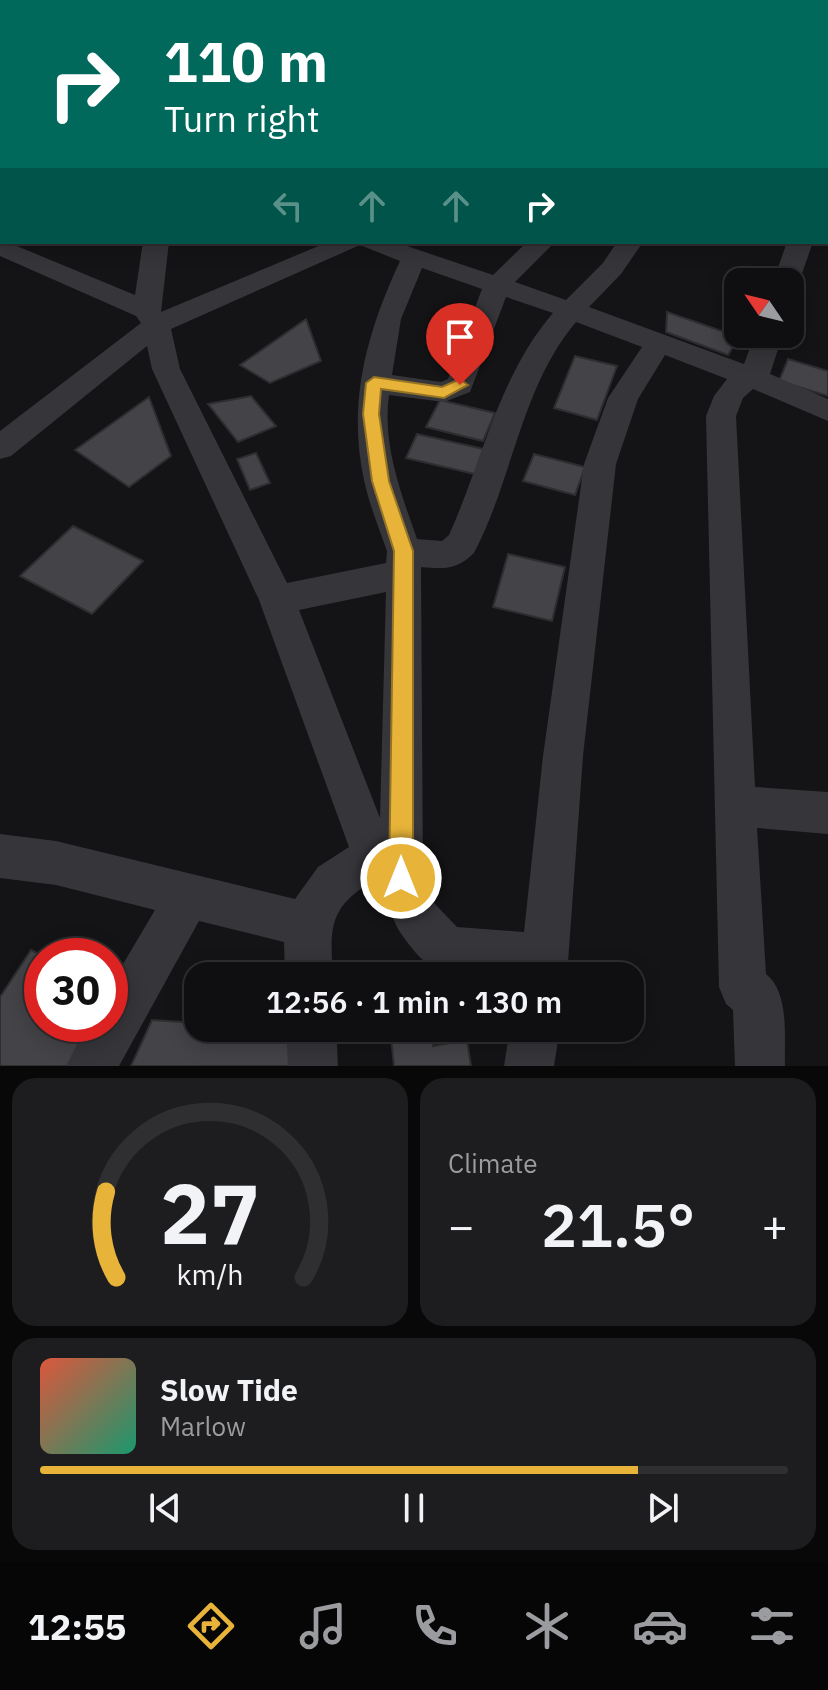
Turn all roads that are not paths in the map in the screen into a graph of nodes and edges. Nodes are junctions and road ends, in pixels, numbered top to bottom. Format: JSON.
{"nodes":[{"id":1,"x":156,"y":244,"type":"edge"},
{"id":2,"x":299,"y":244,"type":"edge"},
{"id":3,"x":344,"y":244,"type":"edge"},
{"id":4,"x":377,"y":244,"type":"edge"},
{"id":5,"x":540,"y":244,"type":"edge"},
{"id":6,"x":629,"y":244,"type":"edge"},
{"id":7,"x":799,"y":244,"type":"edge"},
{"id":8,"x":0,"y":247,"type":"edge"},
{"id":9,"x":415,"y":255,"type":"junction"},
{"id":10,"x":791,"y":268,"type":"edge"},
{"id":11,"x":276,"y":273,"type":"junction"},
{"id":12,"x":497,"y":285,"type":"junction"},
{"id":13,"x":570,"y":310,"type":"junction"},
{"id":14,"x":151,"y":318,"type":"junction"},
{"id":15,"x":659,"y":343,"type":"junction"},
{"id":16,"x":764,"y":348,"type":"edge"},
{"id":17,"x":754,"y":378,"type":"junction"},
{"id":18,"x":374,"y":383,"type":"junction"},
{"id":19,"x":828,"y":411,"type":"edge"},
{"id":20,"x":0,"y":448,"type":"edge"},
{"id":21,"x":404,"y":562,"type":"junction"},
{"id":22,"x":277,"y":600,"type":"junction"},
{"id":23,"x":735,"y":806,"type":"junction"},
{"id":24,"x":828,"y":813,"type":"edge"},
{"id":25,"x":1,"y":858,"type":"edge"},
{"id":26,"x":389,"y":868,"type":"junction"},
{"id":27,"x":188,"y":897,"type":"junction"},
{"id":28,"x":307,"y":925,"type":"junction"},
{"id":29,"x":308,"y":962,"type":"edge"},
{"id":30,"x":520,"y":962,"type":"edge"},
{"id":31,"x":544,"y":962,"type":"edge"},
{"id":32,"x":312,"y":1042,"type":"edge"},
{"id":33,"x":533,"y":1042,"type":"edge"},
{"id":34,"x":91,"y":1066,"type":"edge"},
{"id":35,"x":313,"y":1066,"type":"edge"},
{"id":36,"x":529,"y":1066,"type":"edge"},
{"id":37,"x":760,"y":1066,"type":"edge"}],
"edges":[{"from":1,"to":14,"type":"street"},
{"from":2,"to":11,"type":"street"},
{"from":3,"to":11,"type":"street"},
{"from":4,"to":9,"type":"street"},
{"from":5,"to":12,"type":"street"},
{"from":6,"to":13,"type":"street"},
{"from":7,"to":10,"type":"street"},
{"from":8,"to":14,"type":"street"},
{"from":9,"to":12,"type":"street"},
{"from":9,"to":18,"type":"street"},
{"from":11,"to":14,"type":"street"},
{"from":12,"to":13,"type":"street"},
{"from":12,"to":18,"type":"street"},
{"from":13,"to":15,"type":"street"},
{"from":13,"to":21,"type":"street"},
{"from":14,"to":20,"type":"street"},
{"from":14,"to":22,"type":"street"},
{"from":15,"to":17,"type":"street"},
{"from":15,"to":31,"type":"street"},
{"from":16,"to":17,"type":"street"},
{"from":17,"to":19,"type":"street"},
{"from":17,"to":23,"type":"street"},
{"from":18,"to":21,"type":"street"},
{"from":21,"to":22,"type":"street"},
{"from":21,"to":26,"type":"street"},
{"from":22,"to":26,"type":"street"},
{"from":23,"to":24,"type":"street"},
{"from":23,"to":37,"type":"street"},
{"from":25,"to":27,"type":"street"},
{"from":26,"to":28,"type":"street"},
{"from":26,"to":30,"type":"street"},
{"from":27,"to":28,"type":"street"},
{"from":27,"to":34,"type":"street"},
{"from":28,"to":29,"type":"street"},
{"from":32,"to":35,"type":"street"},
{"from":33,"to":36,"type":"street"}]}
